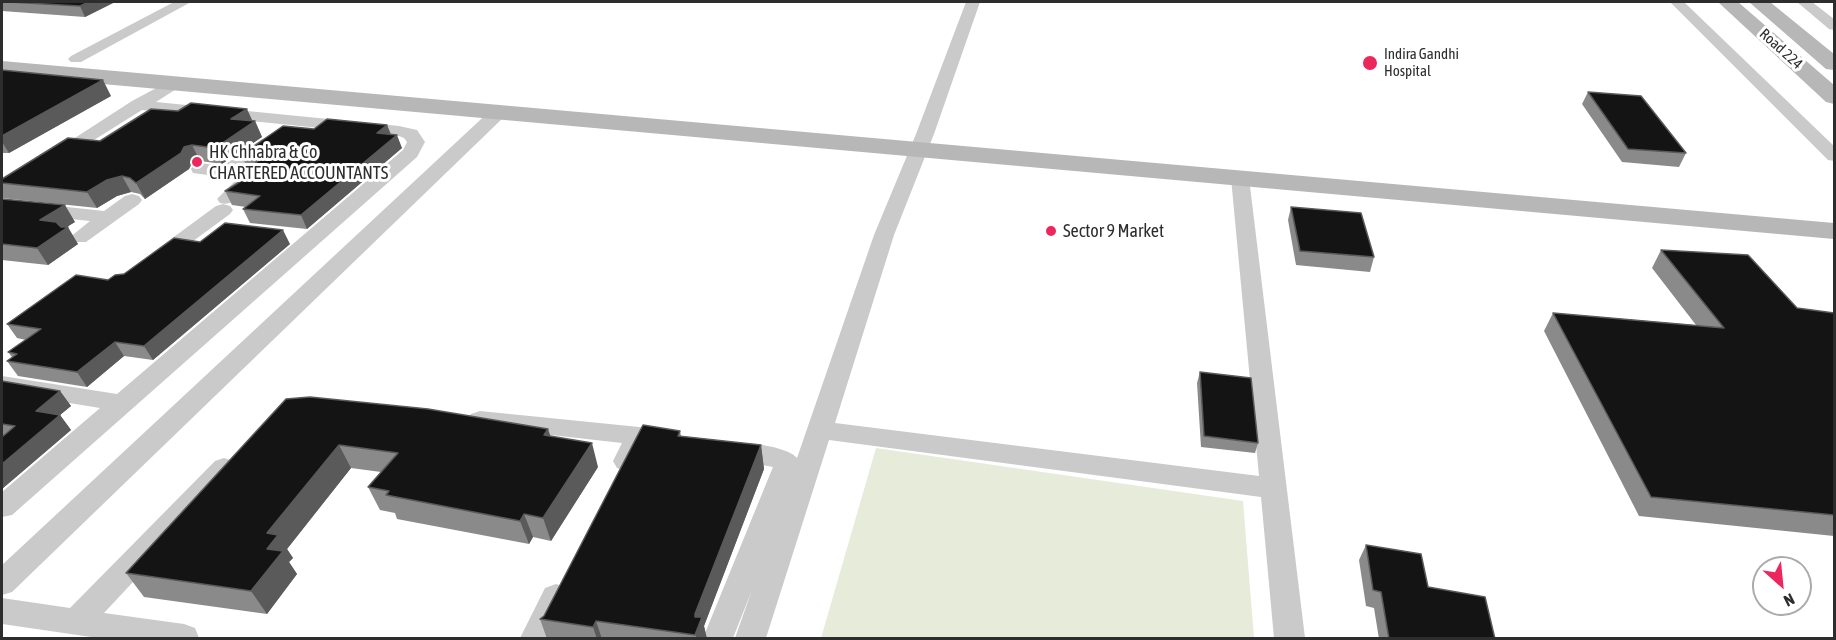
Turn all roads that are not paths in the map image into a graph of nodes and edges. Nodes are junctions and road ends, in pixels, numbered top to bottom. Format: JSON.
{"nodes":[{"id":1,"x":184,"y":2,"type":"edge"},
{"id":2,"x":973,"y":2,"type":"edge"},
{"id":3,"x":1677,"y":2,"type":"edge"},
{"id":4,"x":1727,"y":2,"type":"edge"},
{"id":5,"x":1759,"y":2,"type":"edge"},
{"id":6,"x":1804,"y":2,"type":"edge"},
{"id":7,"x":1834,"y":26,"type":"edge"},
{"id":8,"x":2,"y":53,"type":"edge"},
{"id":9,"x":76,"y":60,"type":"junction"},
{"id":10,"x":1834,"y":64,"type":"edge"},
{"id":11,"x":2,"y":68,"type":"edge"},
{"id":12,"x":175,"y":83,"type":"junction"},
{"id":13,"x":1834,"y":97,"type":"edge"},
{"id":14,"x":138,"y":105,"type":"junction"},
{"id":15,"x":499,"y":112,"type":"junction"},
{"id":16,"x":299,"y":121,"type":"junction"},
{"id":17,"x":922,"y":142,"type":"junction"},
{"id":18,"x":1834,"y":156,"type":"edge"},
{"id":19,"x":41,"y":165,"type":"edge"},
{"id":20,"x":200,"y":169,"type":"edge"},
{"id":21,"x":227,"y":172,"type":"junction"},
{"id":22,"x":1240,"y":178,"type":"junction"},
{"id":23,"x":132,"y":200,"type":"edge"},
{"id":24,"x":2,"y":206,"type":"edge"},
{"id":25,"x":1834,"y":211,"type":"edge"},
{"id":26,"x":109,"y":217,"type":"junction"},
{"id":27,"x":202,"y":226,"type":"junction"},
{"id":28,"x":235,"y":230,"type":"edge"},
{"id":29,"x":1834,"y":231,"type":"edge"},
{"id":30,"x":290,"y":236,"type":"dead end"},
{"id":31,"x":79,"y":238,"type":"dead end"},
{"id":32,"x":312,"y":238,"type":"junction"},
{"id":33,"x":144,"y":267,"type":"edge"},
{"id":34,"x":2,"y":384,"type":"edge"},
{"id":35,"x":120,"y":403,"type":"junction"},
{"id":36,"x":459,"y":418,"type":"edge"},
{"id":37,"x":819,"y":430,"type":"junction"},
{"id":38,"x":710,"y":447,"type":"edge"},
{"id":39,"x":239,"y":452,"type":"edge"},
{"id":40,"x":616,"y":481,"type":"edge"},
{"id":41,"x":1273,"y":488,"type":"junction"},
{"id":42,"x":2,"y":507,"type":"edge"},
{"id":43,"x":567,"y":575,"type":"edge"},
{"id":44,"x":2,"y":583,"type":"edge"},
{"id":45,"x":2,"y":611,"type":"edge"},
{"id":46,"x":76,"y":622,"type":"junction"},
{"id":47,"x":184,"y":639,"type":"edge"},
{"id":48,"x":535,"y":639,"type":"edge"},
{"id":49,"x":718,"y":639,"type":"edge"},
{"id":50,"x":751,"y":639,"type":"edge"},
{"id":51,"x":1290,"y":639,"type":"edge"}],
"edges":[{"from":1,"to":9,"type":"street"},
{"from":2,"to":17,"type":"street"},
{"from":3,"to":18,"type":"street"},
{"from":4,"to":13,"type":"street","name":"Road 224"},
{"from":5,"to":10,"type":"street","name":"Road 224"},
{"from":6,"to":7,"type":"street"},
{"from":8,"to":9,"type":"street"},
{"from":9,"to":17,"type":"street"},
{"from":11,"to":12,"type":"street"},
{"from":12,"to":14,"type":"street"},
{"from":12,"to":15,"type":"street"},
{"from":14,"to":16,"type":"street"},
{"from":14,"to":19,"type":"street"},
{"from":15,"to":17,"type":"street"},
{"from":15,"to":44,"type":"street"},
{"from":16,"to":21,"type":"street"},
{"from":16,"to":32,"type":"street"},
{"from":17,"to":22,"type":"street"},
{"from":17,"to":25,"type":"street"},
{"from":17,"to":37,"type":"street"},
{"from":20,"to":21,"type":"street"},
{"from":21,"to":27,"type":"street"},
{"from":22,"to":29,"type":"street"},
{"from":22,"to":41,"type":"street"},
{"from":23,"to":26,"type":"street"},
{"from":24,"to":26,"type":"street"},
{"from":26,"to":31,"type":"street"},
{"from":27,"to":28,"type":"street"},
{"from":27,"to":33,"type":"street"},
{"from":30,"to":32,"type":"street"},
{"from":32,"to":35,"type":"street"},
{"from":34,"to":35,"type":"street"},
{"from":35,"to":42,"type":"street"},
{"from":36,"to":40,"type":"street"},
{"from":37,"to":41,"type":"street"},
{"from":37,"to":50,"type":"street"},
{"from":38,"to":49,"type":"street"},
{"from":39,"to":46,"type":"street"},
{"from":41,"to":51,"type":"street"},
{"from":43,"to":48,"type":"street"},
{"from":45,"to":46,"type":"street"},
{"from":46,"to":47,"type":"street"}]}
